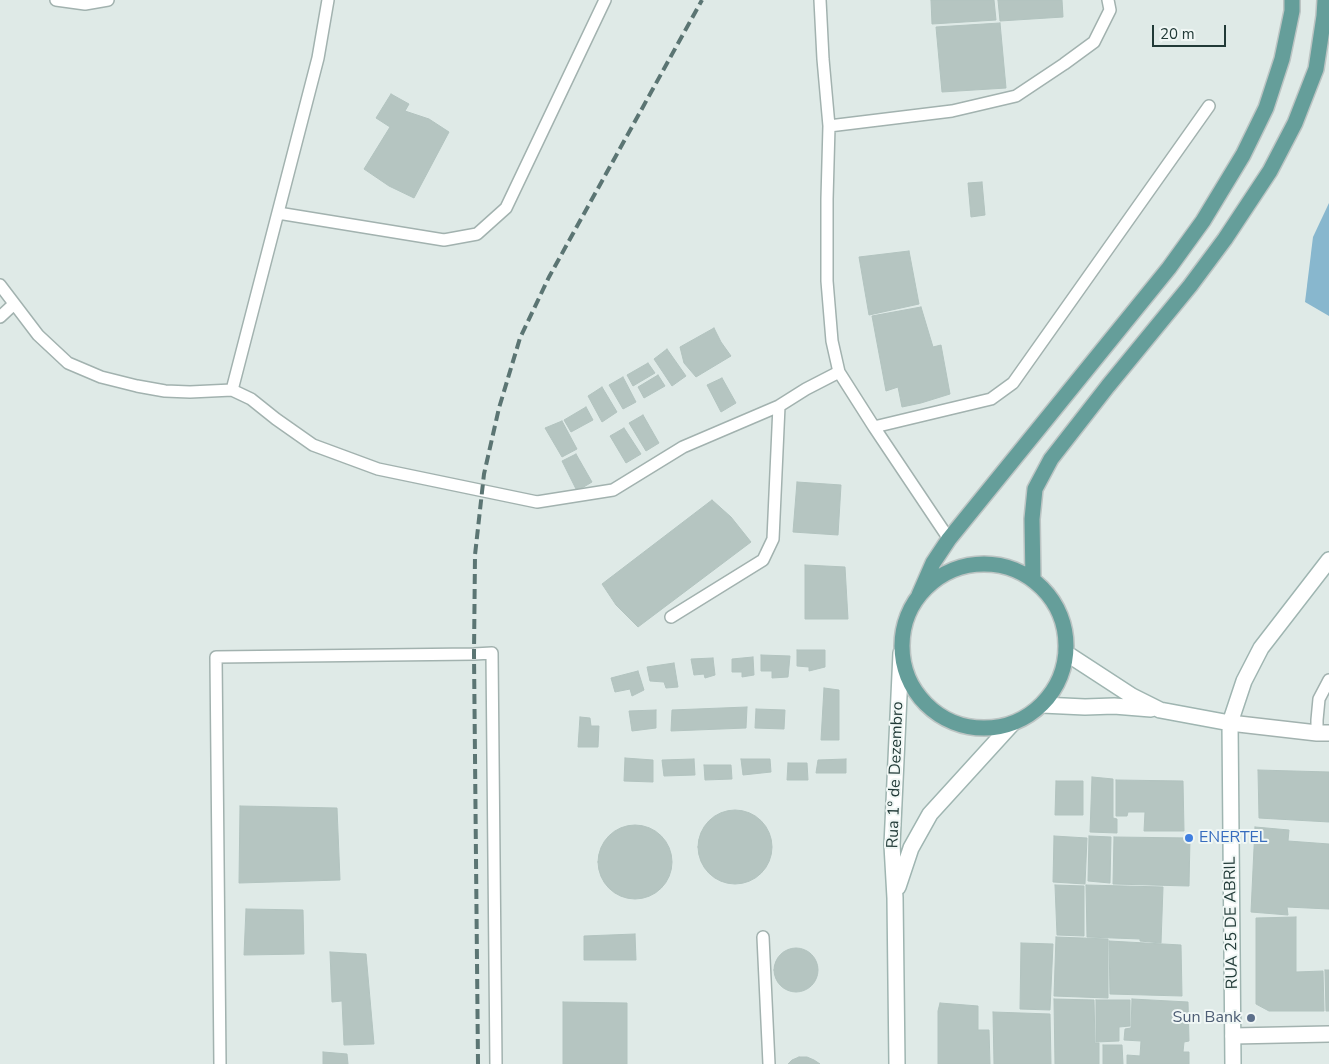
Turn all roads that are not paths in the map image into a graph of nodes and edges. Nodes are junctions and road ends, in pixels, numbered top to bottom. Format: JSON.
{"nodes":[{"id":1,"x":56,"y":0,"type":"edge"},
{"id":2,"x":108,"y":0,"type":"edge"},
{"id":3,"x":328,"y":0,"type":"edge"},
{"id":4,"x":605,"y":0,"type":"edge"},
{"id":5,"x":820,"y":0,"type":"edge"},
{"id":6,"x":1108,"y":0,"type":"edge"},
{"id":7,"x":1292,"y":0,"type":"edge"},
{"id":8,"x":1325,"y":0,"type":"edge"},
{"id":9,"x":1209,"y":106,"type":"dead end"},
{"id":10,"x":829,"y":126,"type":"junction"},
{"id":11,"x":278,"y":213,"type":"junction"},
{"id":12,"x":0,"y":285,"type":"edge"},
{"id":13,"x":14,"y":304,"type":"junction"},
{"id":14,"x":0,"y":317,"type":"edge"},
{"id":15,"x":839,"y":372,"type":"junction"},
{"id":16,"x":232,"y":390,"type":"junction"},
{"id":17,"x":779,"y":406,"type":"junction"},
{"id":18,"x":874,"y":428,"type":"junction"},
{"id":19,"x":948,"y":539,"type":"junction"},
{"id":20,"x":1329,"y":560,"type":"edge"},
{"id":21,"x":1033,"y":580,"type":"junction"},
{"id":22,"x":919,"y":595,"type":"junction"},
{"id":23,"x":672,"y":617,"type":"dead end"},
{"id":24,"x":901,"y":653,"type":"junction"},
{"id":25,"x":1066,"y":653,"type":"junction"},
{"id":26,"x":1329,"y":680,"type":"edge"},
{"id":27,"x":1042,"y":705,"type":"junction"},
{"id":28,"x":1160,"y":710,"type":"junction"},
{"id":29,"x":1230,"y":723,"type":"junction"},
{"id":30,"x":1012,"y":724,"type":"junction"},
{"id":31,"x":1323,"y":733,"type":"edge"},
{"id":32,"x":895,"y":898,"type":"junction"},
{"id":33,"x":764,"y":937,"type":"dead end"},
{"id":34,"x":1329,"y":1034,"type":"edge"},
{"id":35,"x":1233,"y":1036,"type":"junction"},
{"id":36,"x":220,"y":1064,"type":"edge"},
{"id":37,"x":496,"y":1064,"type":"edge"},
{"id":38,"x":770,"y":1064,"type":"edge"},
{"id":39,"x":897,"y":1064,"type":"edge"},
{"id":40,"x":1233,"y":1064,"type":"edge"}],
"edges":[{"from":1,"to":2,"type":"lane"},
{"from":3,"to":11,"type":"lane"},
{"from":4,"to":11,"type":"lane"},
{"from":5,"to":10,"type":"lane"},
{"from":6,"to":10,"type":"lane"},
{"from":7,"to":19,"type":"main road"},
{"from":8,"to":21,"type":"main road"},
{"from":9,"to":18,"type":"lane"},
{"from":10,"to":15,"type":"lane"},
{"from":11,"to":16,"type":"lane"},
{"from":12,"to":13,"type":"lane"},
{"from":13,"to":14,"type":"lane"},
{"from":13,"to":16,"type":"lane"},
{"from":15,"to":17,"type":"lane"},
{"from":15,"to":18,"type":"lane"},
{"from":16,"to":17,"type":"lane"},
{"from":17,"to":23,"type":"lane"},
{"from":18,"to":19,"type":"lane"},
{"from":19,"to":22,"type":"main road"},
{"from":20,"to":29,"type":"street","name":"RUA 25 DE ABRIL"},
{"from":21,"to":22,"type":"main road"},
{"from":21,"to":25,"type":"main road"},
{"from":22,"to":24,"type":"main road"},
{"from":24,"to":30,"type":"main road"},
{"from":24,"to":32,"type":"street","name":"Rua 1º de Dezembro"},
{"from":25,"to":27,"type":"main road"},
{"from":25,"to":28,"type":"street"},
{"from":26,"to":31,"type":"lane"},
{"from":27,"to":28,"type":"street"},
{"from":27,"to":30,"type":"main road"},
{"from":28,"to":29,"type":"street"},
{"from":29,"to":31,"type":"street"},
{"from":29,"to":35,"type":"street","name":"RUA 25 DE ABRIL"},
{"from":30,"to":32,"type":"street","name":"Rua 1º de Dezembro"},
{"from":32,"to":39,"type":"street","name":"Rua 1º de Dezembro"},
{"from":33,"to":38,"type":"lane"},
{"from":34,"to":35,"type":"street"},
{"from":35,"to":40,"type":"street","name":"RUA 25 DE ABRIL"},
{"from":36,"to":37,"type":"lane"}]}
